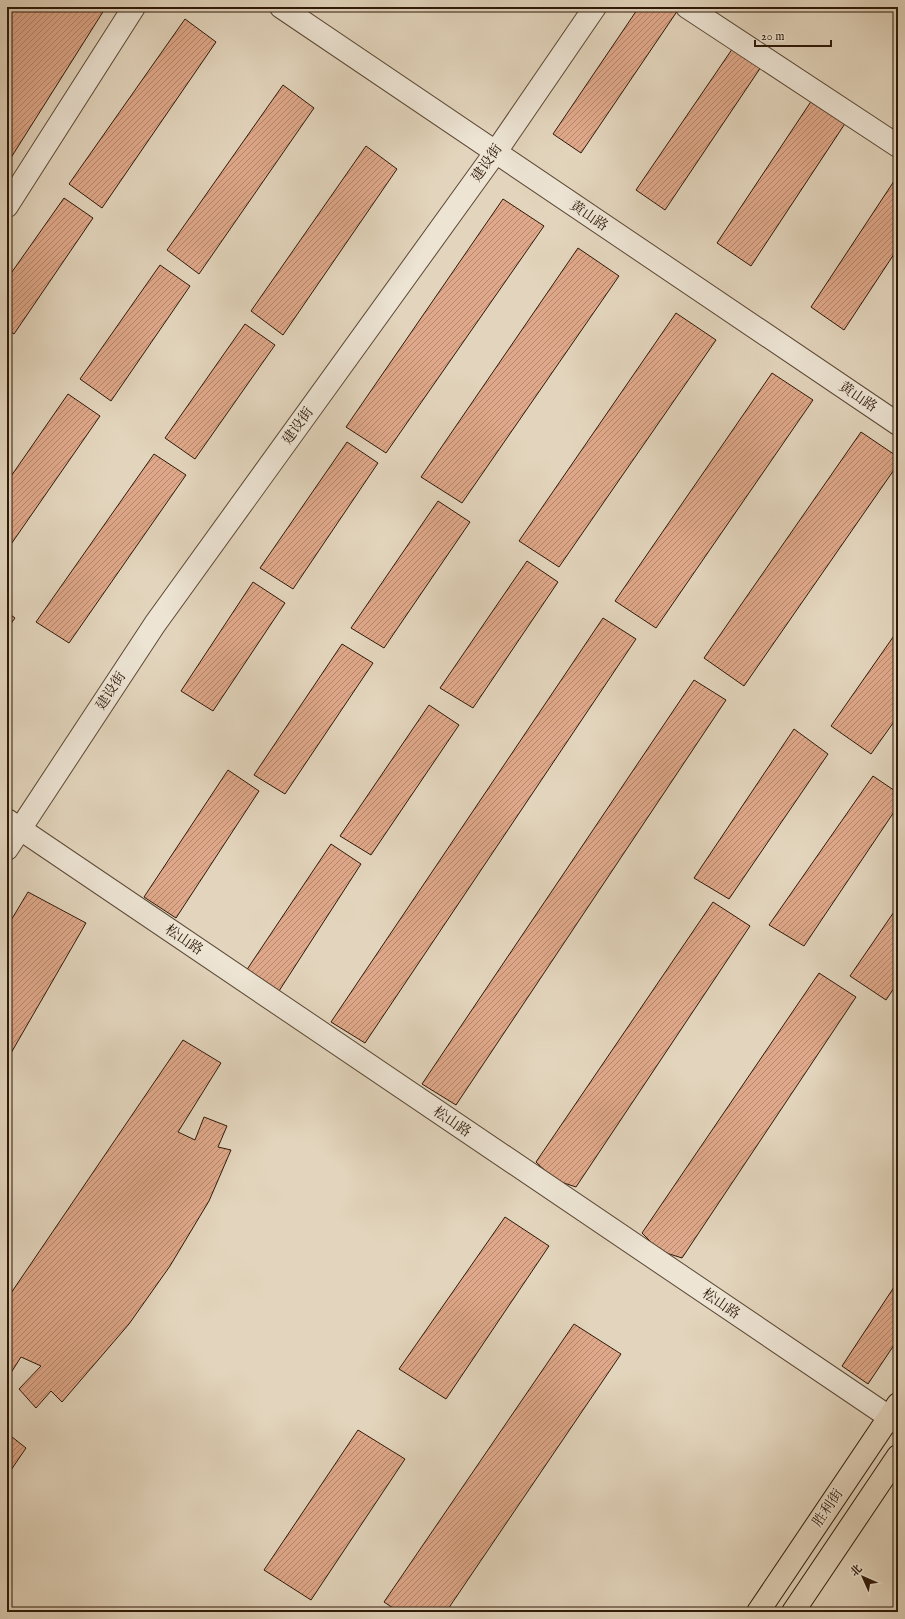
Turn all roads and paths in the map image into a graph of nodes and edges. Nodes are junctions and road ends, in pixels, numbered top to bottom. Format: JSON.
{"nodes":[{"id":1,"x":134,"y":7,"type":"edge"},
{"id":2,"x":281,"y":7,"type":"edge"},
{"id":3,"x":595,"y":7,"type":"edge"},
{"id":4,"x":687,"y":7,"type":"edge"},
{"id":5,"x":898,"y":146,"type":"edge"},
{"id":6,"x":495,"y":152,"type":"junction"},
{"id":7,"x":7,"y":206,"type":"edge"},
{"id":8,"x":898,"y":424,"type":"edge"},
{"id":9,"x":14,"y":825,"type":"edge"},
{"id":10,"x":7,"y":849,"type":"edge"},
{"id":11,"x":895,"y":1415,"type":"edge"},
{"id":12,"x":898,"y":1456,"type":"edge"},
{"id":13,"x":758,"y":1612,"type":"edge"},
{"id":14,"x":793,"y":1612,"type":"edge"}],
"edges":[{"from":1,"to":7,"type":"street"},
{"from":2,"to":6,"type":"street","name":"黄山路"},
{"from":3,"to":6,"type":"street","name":"建设街"},
{"from":4,"to":5,"type":"street"},
{"from":6,"to":8,"type":"street","name":"黄山路"},
{"from":6,"to":9,"type":"street","name":"建设街"},
{"from":9,"to":10,"type":"street","name":"建设街"},
{"from":9,"to":11,"type":"street","name":"松山路"},
{"from":11,"to":13,"type":"main road","name":"胜利街"},
{"from":12,"to":14,"type":"main road","name":"胜利街"}]}
